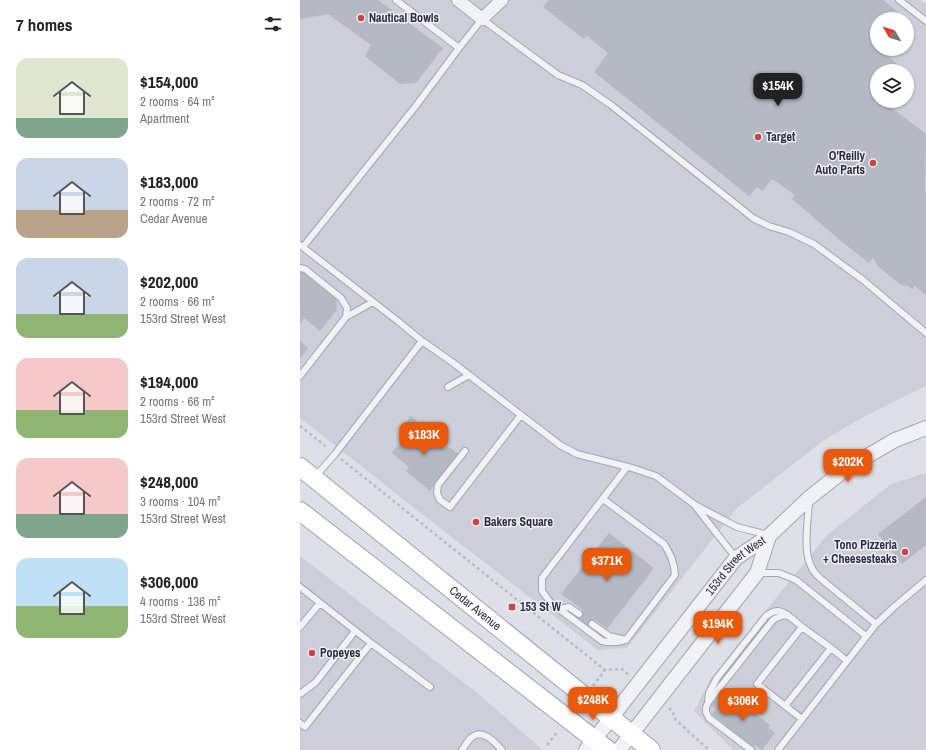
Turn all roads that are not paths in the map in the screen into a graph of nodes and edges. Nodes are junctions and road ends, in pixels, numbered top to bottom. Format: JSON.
{"nodes":[{"id":1,"x":396,"y":0,"type":"edge"},
{"id":2,"x":458,"y":0,"type":"edge"},
{"id":3,"x":502,"y":0,"type":"edge"},
{"id":4,"x":899,"y":0,"type":"edge"},
{"id":5,"x":482,"y":19,"type":"junction"},
{"id":6,"x":926,"y":21,"type":"edge"},
{"id":7,"x":459,"y":48,"type":"junction"},
{"id":8,"x":302,"y":246,"type":"edge"},
{"id":9,"x":300,"y":268,"type":"edge"},
{"id":10,"x":373,"y":302,"type":"junction"},
{"id":11,"x":346,"y":317,"type":"junction"},
{"id":12,"x":926,"y":333,"type":"edge"},
{"id":13,"x":422,"y":341,"type":"junction"},
{"id":14,"x":469,"y":375,"type":"junction"},
{"id":15,"x":300,"y":376,"type":"edge"},
{"id":16,"x":448,"y":387,"type":"dead end"},
{"id":17,"x":521,"y":415,"type":"junction"},
{"id":18,"x":926,"y":428,"type":"edge"},
{"id":19,"x":465,"y":451,"type":"dead end"},
{"id":20,"x":300,"y":467,"type":"edge"},
{"id":21,"x":627,"y":467,"type":"junction"},
{"id":22,"x":315,"y":478,"type":"junction"},
{"id":23,"x":809,"y":498,"type":"junction"},
{"id":24,"x":603,"y":499,"type":"junction"},
{"id":25,"x":696,"y":505,"type":"junction"},
{"id":26,"x":300,"y":511,"type":"edge"},
{"id":27,"x":769,"y":536,"type":"junction"},
{"id":28,"x":736,"y":558,"type":"junction"},
{"id":29,"x":757,"y":573,"type":"junction"},
{"id":30,"x":926,"y":580,"type":"edge"},
{"id":31,"x":300,"y":588,"type":"edge"},
{"id":32,"x":320,"y":603,"type":"junction"},
{"id":33,"x":560,"y":609,"type":"junction"},
{"id":34,"x":580,"y":614,"type":"dead end"},
{"id":35,"x":592,"y":624,"type":"dead end"},
{"id":36,"x":876,"y":624,"type":"junction"},
{"id":37,"x":300,"y":627,"type":"edge"},
{"id":38,"x":802,"y":627,"type":"junction"},
{"id":39,"x":355,"y":631,"type":"junction"},
{"id":40,"x":866,"y":636,"type":"junction"},
{"id":41,"x":626,"y":640,"type":"junction"},
{"id":42,"x":371,"y":643,"type":"junction"},
{"id":43,"x":831,"y":648,"type":"junction"},
{"id":44,"x":847,"y":661,"type":"junction"},
{"id":45,"x":300,"y":686,"type":"edge"},
{"id":46,"x":430,"y":687,"type":"dead end"},
{"id":47,"x":308,"y":689,"type":"junction"},
{"id":48,"x":300,"y":694,"type":"edge"},
{"id":49,"x":785,"y":706,"type":"junction"},
{"id":50,"x":611,"y":719,"type":"junction"},
{"id":51,"x":802,"y":719,"type":"junction"},
{"id":52,"x":300,"y":723,"type":"edge"},
{"id":53,"x":631,"y":734,"type":"junction"},
{"id":54,"x":596,"y":746,"type":"edge"},
{"id":55,"x":462,"y":750,"type":"edge"},
{"id":56,"x":502,"y":750,"type":"edge"},
{"id":57,"x":619,"y":750,"type":"edge"},
{"id":58,"x":651,"y":750,"type":"edge"},
{"id":59,"x":751,"y":750,"type":"edge"},
{"id":60,"x":778,"y":750,"type":"edge"}],
"edges":[{"from":1,"to":7,"type":"lane"},
{"from":2,"to":5,"type":"street"},
{"from":3,"to":5,"type":"street"},
{"from":4,"to":6,"type":"lane"},
{"from":5,"to":7,"type":"lane"},
{"from":5,"to":12,"type":"lane"},
{"from":7,"to":8,"type":"lane"},
{"from":8,"to":10,"type":"lane"},
{"from":9,"to":11,"type":"lane"},
{"from":10,"to":11,"type":"lane"},
{"from":10,"to":13,"type":"lane"},
{"from":11,"to":15,"type":"lane"},
{"from":13,"to":14,"type":"lane"},
{"from":13,"to":22,"type":"lane"},
{"from":14,"to":16,"type":"lane"},
{"from":14,"to":17,"type":"lane"},
{"from":17,"to":19,"type":"lane"},
{"from":17,"to":21,"type":"lane"},
{"from":18,"to":23,"type":"street","name":"153rd Street West"},
{"from":20,"to":22,"type":"main road","name":"Cedar Avenue"},
{"from":21,"to":24,"type":"lane"},
{"from":21,"to":25,"type":"lane"},
{"from":22,"to":50,"type":"main road","name":"Cedar Avenue"},
{"from":23,"to":27,"type":"street","name":"153rd Street West"},
{"from":23,"to":36,"type":"lane"},
{"from":24,"to":33,"type":"lane"},
{"from":24,"to":41,"type":"lane"},
{"from":25,"to":27,"type":"lane"},
{"from":25,"to":28,"type":"lane"},
{"from":26,"to":54,"type":"main road"},
{"from":27,"to":28,"type":"street","name":"153rd Street West"},
{"from":27,"to":29,"type":"street","name":"153rd Street West"},
{"from":28,"to":50,"type":"street","name":"153rd Street West"},
{"from":29,"to":40,"type":"lane"},
{"from":29,"to":53,"type":"street","name":"153rd Street West"},
{"from":30,"to":36,"type":"lane"},
{"from":31,"to":32,"type":"lane"},
{"from":32,"to":37,"type":"lane"},
{"from":32,"to":39,"type":"lane"},
{"from":33,"to":34,"type":"lane"},
{"from":33,"to":41,"type":"lane"},
{"from":35,"to":41,"type":"lane"},
{"from":36,"to":40,"type":"lane"},
{"from":38,"to":43,"type":"lane"},
{"from":38,"to":49,"type":"lane"},
{"from":38,"to":59,"type":"lane"},
{"from":39,"to":42,"type":"lane"},
{"from":39,"to":47,"type":"lane"},
{"from":40,"to":44,"type":"lane"},
{"from":42,"to":46,"type":"lane"},
{"from":42,"to":52,"type":"lane"},
{"from":43,"to":44,"type":"lane"},
{"from":43,"to":49,"type":"lane"},
{"from":44,"to":51,"type":"lane"},
{"from":45,"to":47,"type":"lane"},
{"from":47,"to":48,"type":"lane"},
{"from":49,"to":51,"type":"lane"},
{"from":50,"to":53,"type":"main road","name":"Cedar Avenue"},
{"from":50,"to":54,"type":"street","name":"153rd Street West"},
{"from":51,"to":60,"type":"lane"},
{"from":53,"to":57,"type":"street","name":"153rd Street West"},
{"from":53,"to":58,"type":"main road","name":"Cedar Avenue"},
{"from":55,"to":56,"type":"lane"}]}
